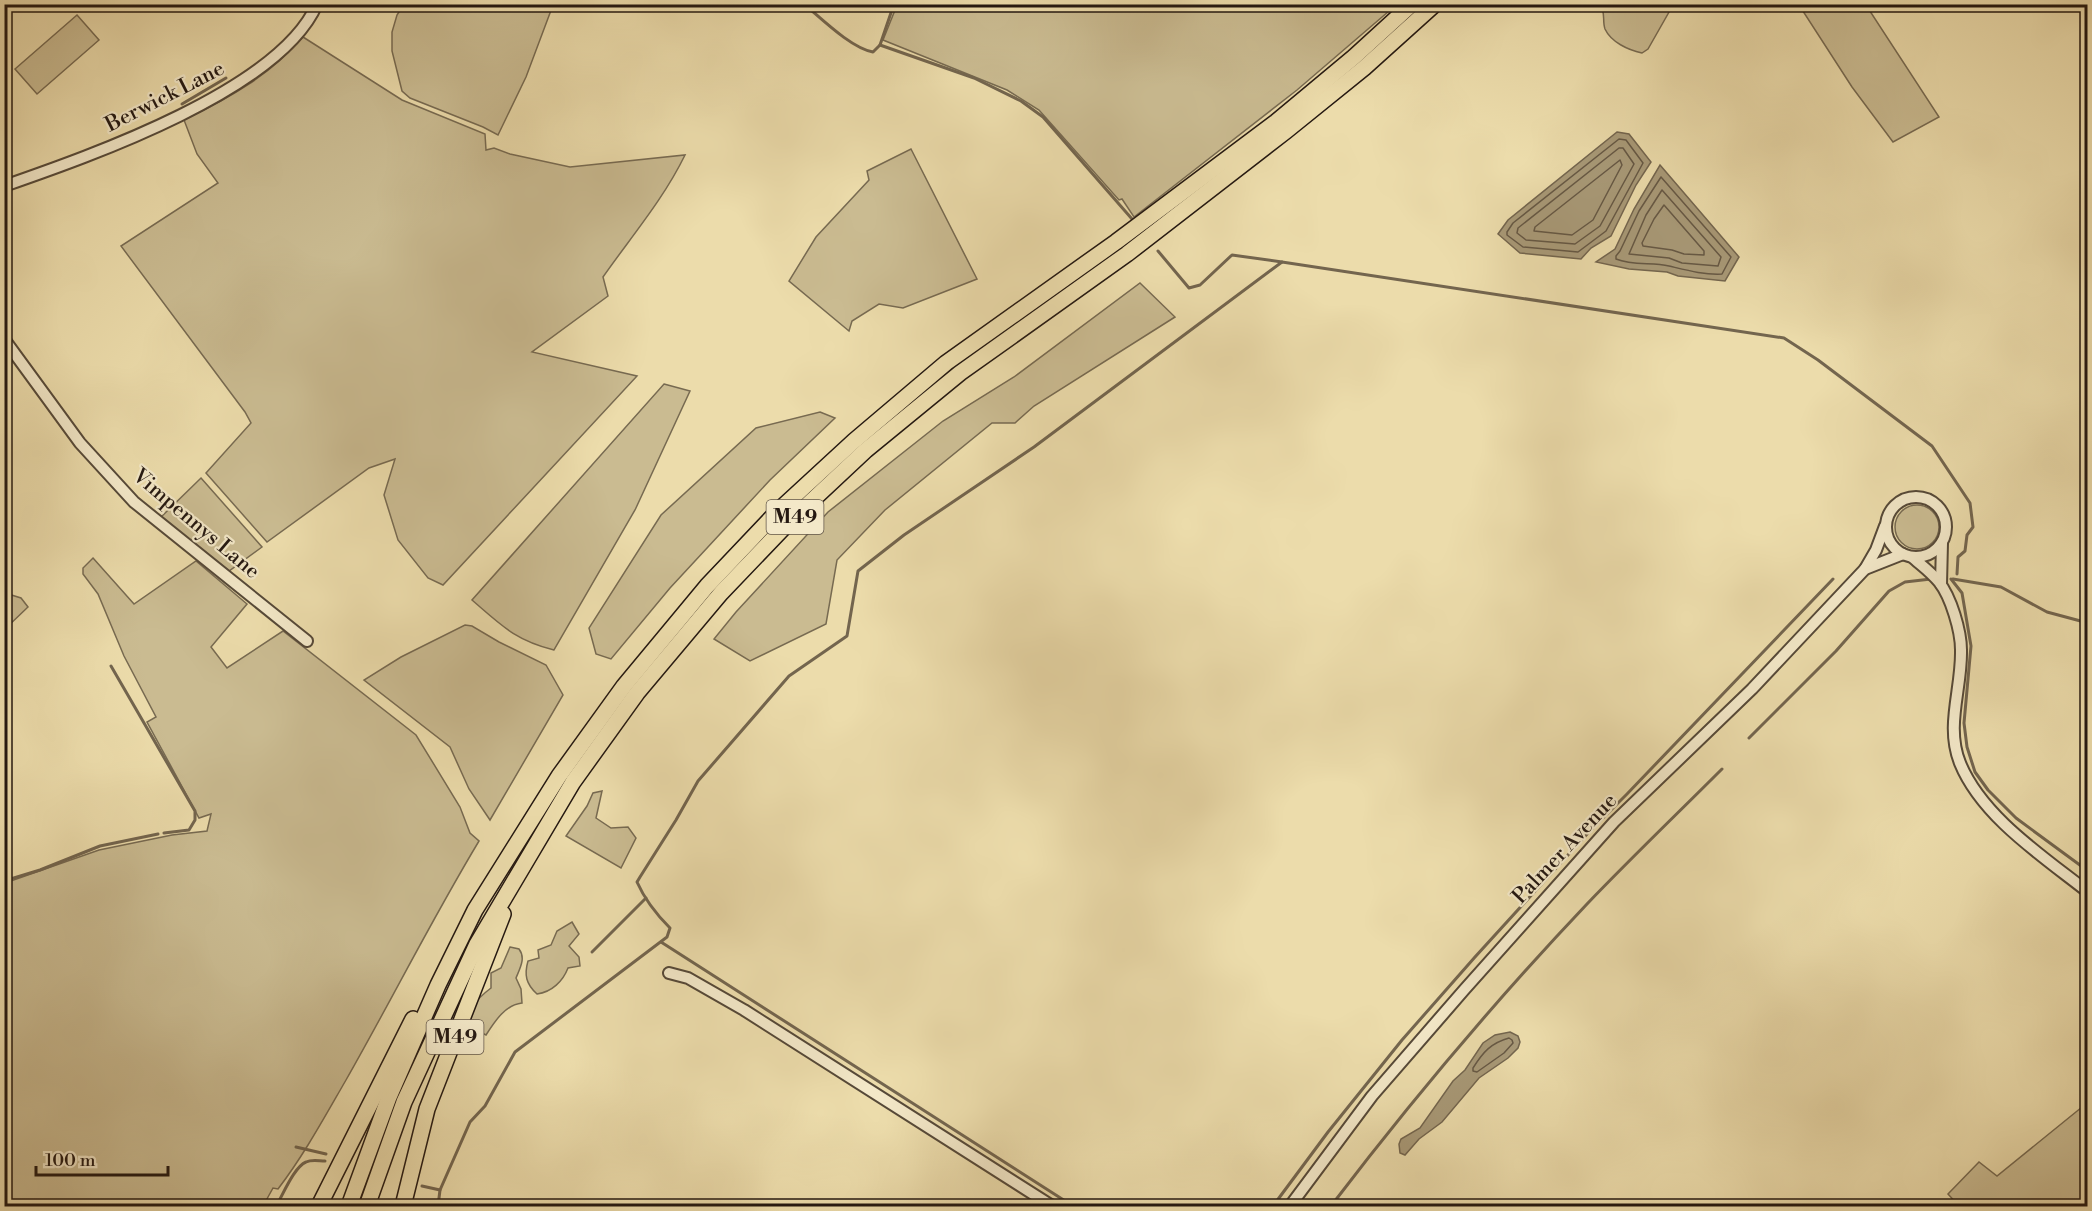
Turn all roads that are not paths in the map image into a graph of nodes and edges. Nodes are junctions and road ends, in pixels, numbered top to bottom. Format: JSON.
{"nodes":[{"id":1,"x":317,"y":4,"type":"edge"},
{"id":2,"x":1412,"y":4,"type":"edge"},
{"id":3,"x":1435,"y":4,"type":"edge"},
{"id":4,"x":4,"y":186,"type":"edge"},
{"id":5,"x":4,"y":339,"type":"edge"},
{"id":6,"x":1886,"y":524,"type":"junction"},
{"id":7,"x":1942,"y":543,"type":"junction"},
{"id":8,"x":1908,"y":556,"type":"junction"},
{"id":9,"x":1865,"y":569,"type":"junction"},
{"id":10,"x":1941,"y":584,"type":"junction"},
{"id":11,"x":307,"y":641,"type":"dead end"},
{"id":12,"x":519,"y":872,"type":"junction"},
{"id":13,"x":2088,"y":892,"type":"edge"},
{"id":14,"x":475,"y":910,"type":"junction"},
{"id":15,"x":669,"y":973,"type":"dead end"},
{"id":16,"x":320,"y":1206,"type":"edge"},
{"id":17,"x":349,"y":1206,"type":"edge"},
{"id":18,"x":367,"y":1206,"type":"edge"},
{"id":19,"x":403,"y":1206,"type":"edge"},
{"id":20,"x":1052,"y":1206,"type":"edge"},
{"id":21,"x":1290,"y":1206,"type":"edge"}],
"edges":[{"from":1,"to":4,"type":"street","name":"Berwick Lane"},
{"from":2,"to":14,"type":"highway","number":"M49"},
{"from":3,"to":12,"type":"highway","number":"M49"},
{"from":5,"to":11,"type":"street","name":"Vimpennys Lane"},
{"from":6,"to":7,"type":"street"},
{"from":6,"to":8,"type":"street"},
{"from":6,"to":9,"type":"street"},
{"from":7,"to":8,"type":"street"},
{"from":7,"to":10,"type":"street"},
{"from":8,"to":9,"type":"street","name":"Palmer Avenue"},
{"from":8,"to":10,"type":"street"},
{"from":9,"to":21,"type":"street","name":"Palmer Avenue"},
{"from":10,"to":13,"type":"street"},
{"from":12,"to":18,"type":"highway","number":"M49"},
{"from":12,"to":19,"type":"highway","number":"M49"},
{"from":14,"to":16,"type":"highway","number":"M49"},
{"from":14,"to":17,"type":"highway","number":"M49"},
{"from":15,"to":20,"type":"street"}]}
